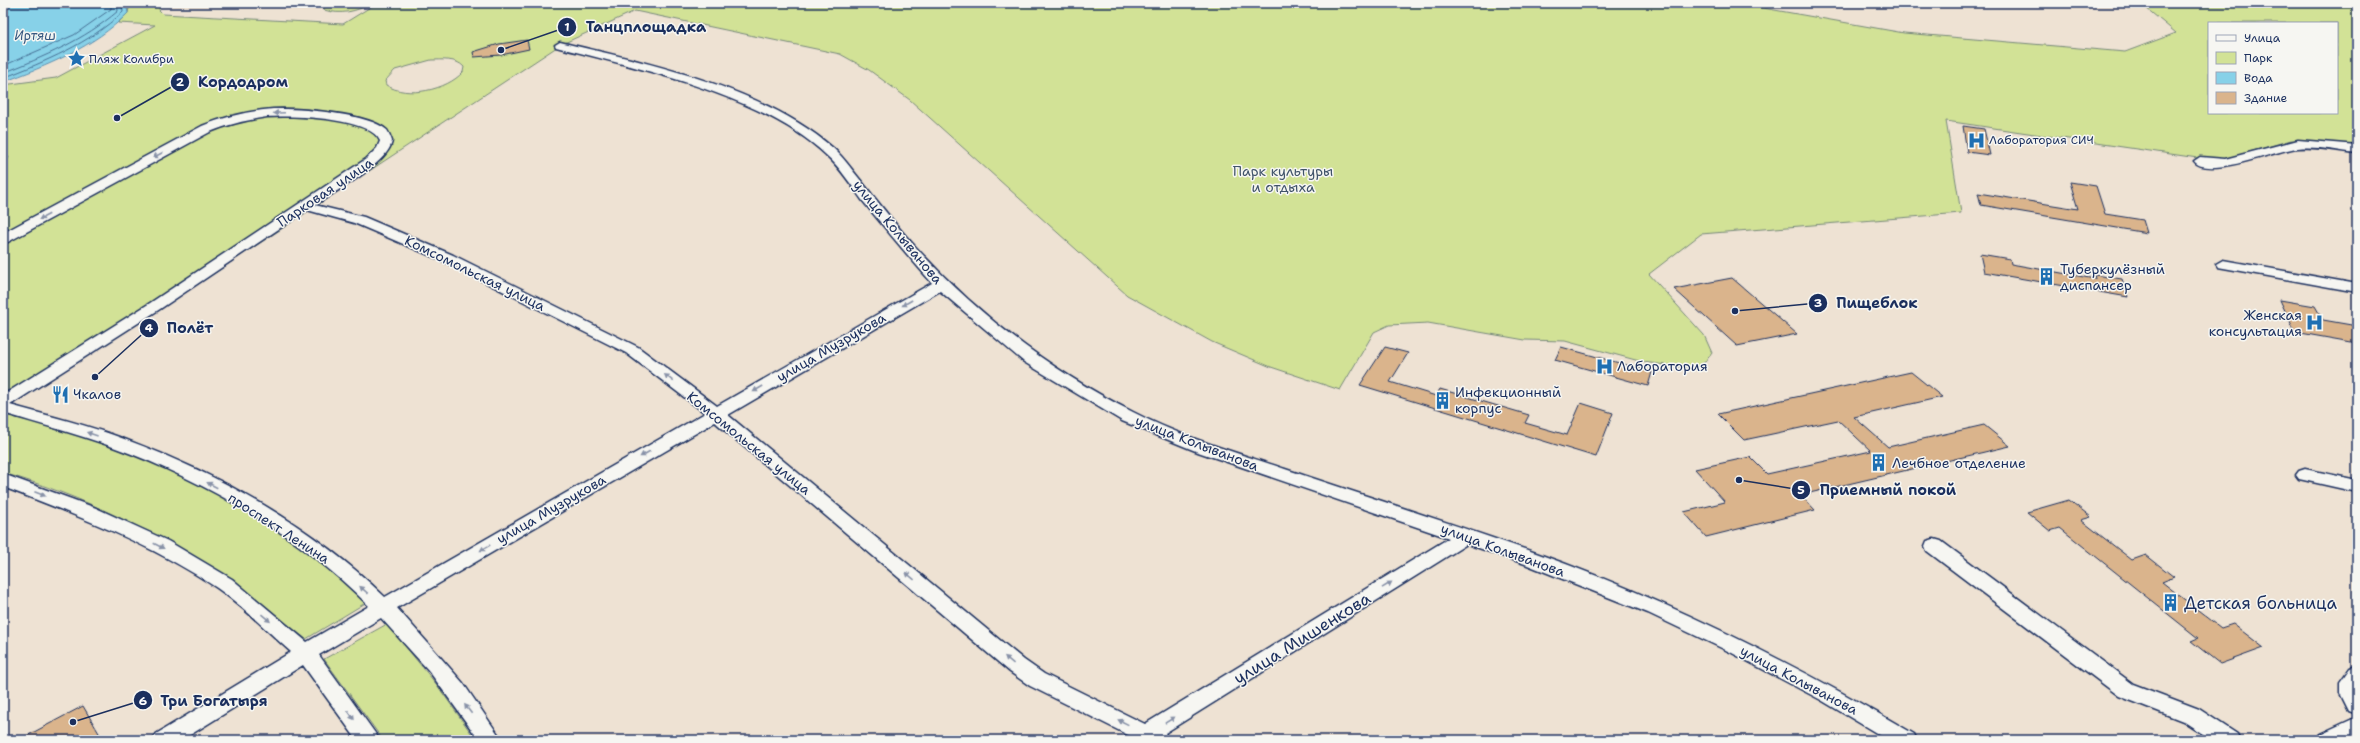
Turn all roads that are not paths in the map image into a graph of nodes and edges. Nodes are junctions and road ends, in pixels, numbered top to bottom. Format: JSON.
{"nodes":[{"id":1,"x":560,"y":45,"type":"dead end"},
{"id":2,"x":2357,"y":149,"type":"edge"},
{"id":3,"x":2200,"y":161,"type":"dead end"},
{"id":4,"x":305,"y":206,"type":"junction"},
{"id":5,"x":3,"y":239,"type":"edge"},
{"id":6,"x":2223,"y":264,"type":"dead end"},
{"id":7,"x":941,"y":284,"type":"junction"},
{"id":8,"x":2357,"y":288,"type":"edge"},
{"id":9,"x":3,"y":402,"type":"edge"},
{"id":10,"x":3,"y":408,"type":"edge"},
{"id":11,"x":715,"y":414,"type":"junction"},
{"id":12,"x":2305,"y":475,"type":"dead end"},
{"id":13,"x":3,"y":480,"type":"edge"},
{"id":14,"x":2357,"y":486,"type":"edge"},
{"id":15,"x":1466,"y":536,"type":"junction"},
{"id":16,"x":1934,"y":546,"type":"dead end"},
{"id":17,"x":384,"y":607,"type":"junction"},
{"id":18,"x":306,"y":653,"type":"junction"},
{"id":19,"x":2357,"y":674,"type":"edge"},
{"id":20,"x":2357,"y":704,"type":"edge"},
{"id":21,"x":2357,"y":726,"type":"edge"},
{"id":22,"x":1147,"y":738,"type":"edge"},
{"id":23,"x":164,"y":740,"type":"edge"},
{"id":24,"x":369,"y":740,"type":"edge"},
{"id":25,"x":492,"y":740,"type":"edge"},
{"id":26,"x":1906,"y":740,"type":"edge"},
{"id":27,"x":2230,"y":740,"type":"edge"},
{"id":28,"x":2328,"y":740,"type":"edge"}],
"edges":[{"from":1,"to":7,"type":"street","name":"улица Колыванова"},
{"from":2,"to":3,"type":"street"},
{"from":4,"to":5,"type":"street","name":"Парковая улица","one_way":true},
{"from":4,"to":9,"type":"street","name":"Парковая улица"},
{"from":11,"to":4,"type":"street","name":"Комсомольская улица","one_way":true},
{"from":6,"to":8,"type":"street"},
{"from":7,"to":11,"type":"street","name":"улица Музрукова","one_way":true},
{"from":7,"to":15,"type":"street","name":"улица Колыванова"},
{"from":17,"to":10,"type":"street","name":"проспект Ленина","one_way":true},
{"from":11,"to":17,"type":"street","name":"улица Музрукова","one_way":true},
{"from":22,"to":11,"type":"street","name":"Комсомольская улица","one_way":true},
{"from":12,"to":14,"type":"street"},
{"from":13,"to":18,"type":"street","one_way":true},
{"from":22,"to":15,"type":"street","name":"улица Мишенкова","one_way":true},
{"from":15,"to":26,"type":"street","name":"улица Колыванова"},
{"from":16,"to":27,"type":"street"},
{"from":17,"to":18,"type":"street","name":"улица Музрукова"},
{"from":25,"to":17,"type":"street","name":"проспект Ленина","one_way":true},
{"from":18,"to":23,"type":"street","name":"улица Музрукова"},
{"from":18,"to":24,"type":"street","one_way":true},
{"from":19,"to":20,"type":"street"},
{"from":21,"to":28,"type":"street"}]}
